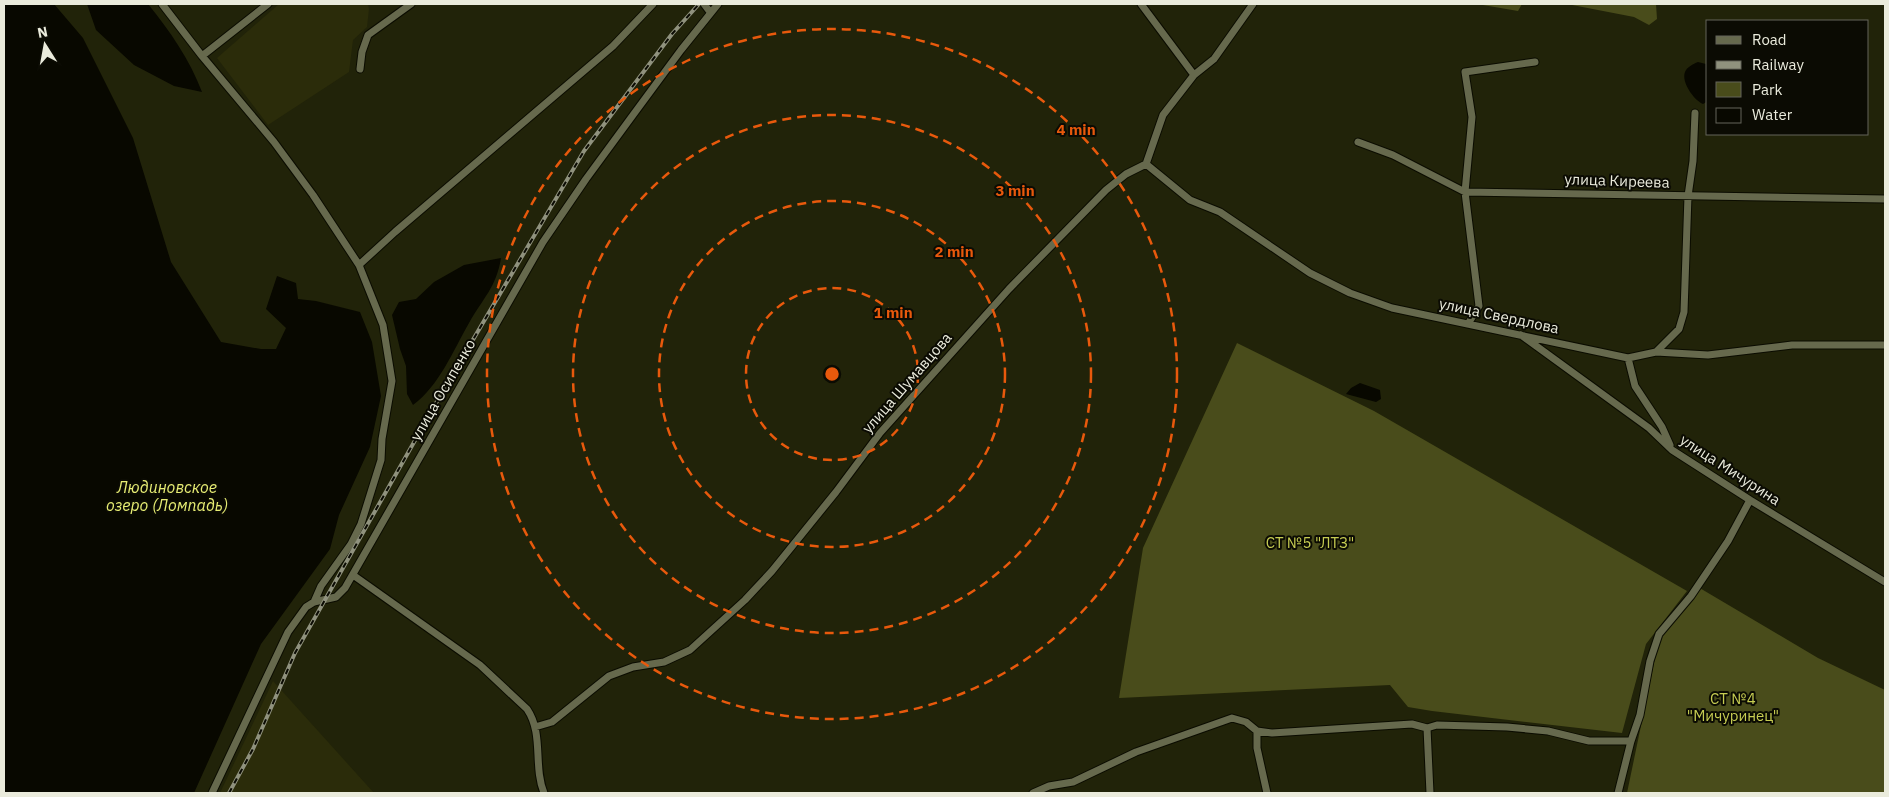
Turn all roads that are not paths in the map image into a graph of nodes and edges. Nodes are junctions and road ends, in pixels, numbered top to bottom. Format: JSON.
{"nodes":[{"id":1,"x":162,"y":4,"type":"edge"},
{"id":2,"x":268,"y":4,"type":"edge"},
{"id":3,"x":411,"y":4,"type":"edge"},
{"id":4,"x":653,"y":4,"type":"edge"},
{"id":5,"x":704,"y":4,"type":"edge"},
{"id":6,"x":718,"y":4,"type":"edge"},
{"id":7,"x":1141,"y":4,"type":"edge"},
{"id":8,"x":1253,"y":4,"type":"edge"},
{"id":9,"x":710,"y":12,"type":"junction"},
{"id":10,"x":202,"y":56,"type":"junction"},
{"id":11,"x":1535,"y":62,"type":"dead end"},
{"id":12,"x":360,"y":68,"type":"dead end"},
{"id":13,"x":1194,"y":75,"type":"junction"},
{"id":14,"x":1695,"y":113,"type":"dead end"},
{"id":15,"x":1358,"y":142,"type":"dead end"},
{"id":16,"x":1146,"y":164,"type":"junction"},
{"id":17,"x":1465,"y":192,"type":"junction"},
{"id":18,"x":1688,"y":196,"type":"junction"},
{"id":19,"x":1885,"y":199,"type":"edge"},
{"id":20,"x":359,"y":265,"type":"junction"},
{"id":21,"x":1468,"y":324,"type":"junction"},
{"id":22,"x":1518,"y":334,"type":"junction"},
{"id":23,"x":1885,"y":345,"type":"edge"},
{"id":24,"x":1656,"y":352,"type":"junction"},
{"id":25,"x":1628,"y":358,"type":"junction"},
{"id":26,"x":1672,"y":450,"type":"junction"},
{"id":27,"x":1750,"y":500,"type":"junction"},
{"id":28,"x":353,"y":575,"type":"junction"},
{"id":29,"x":1885,"y":582,"type":"edge"},
{"id":30,"x":314,"y":602,"type":"junction"},
{"id":31,"x":536,"y":727,"type":"junction"},
{"id":32,"x":1426,"y":728,"type":"junction"},
{"id":33,"x":1257,"y":731,"type":"junction"},
{"id":34,"x":1631,"y":741,"type":"junction"},
{"id":35,"x":212,"y":793,"type":"edge"},
{"id":36,"x":544,"y":793,"type":"edge"},
{"id":37,"x":1033,"y":793,"type":"edge"},
{"id":38,"x":1267,"y":793,"type":"edge"},
{"id":39,"x":1430,"y":793,"type":"edge"},
{"id":40,"x":1618,"y":793,"type":"edge"}],
"edges":[{"from":1,"to":10,"type":"street"},
{"from":2,"to":10,"type":"street"},
{"from":3,"to":12,"type":"street"},
{"from":4,"to":20,"type":"street"},
{"from":5,"to":9,"type":"street"},
{"from":6,"to":9,"type":"street","name":"улица Осипенко"},
{"from":7,"to":13,"type":"street"},
{"from":8,"to":13,"type":"street"},
{"from":9,"to":28,"type":"street","name":"улица Осипенко"},
{"from":10,"to":20,"type":"street"},
{"from":11,"to":17,"type":"street"},
{"from":13,"to":16,"type":"street"},
{"from":14,"to":18,"type":"street"},
{"from":15,"to":17,"type":"street","name":"улица Киреева"},
{"from":16,"to":21,"type":"street","name":"улица Свердлова"},
{"from":16,"to":31,"type":"street","name":"улица Шумавцова"},
{"from":17,"to":18,"type":"street","name":"улица Киреева"},
{"from":17,"to":21,"type":"street"},
{"from":18,"to":19,"type":"street","name":"улица Киреева"},
{"from":18,"to":24,"type":"street"},
{"from":20,"to":30,"type":"street"},
{"from":21,"to":22,"type":"street","name":"улица Свердлова"},
{"from":22,"to":25,"type":"street","name":"улица Свердлова"},
{"from":22,"to":26,"type":"street","name":"улица Мичурина"},
{"from":23,"to":24,"type":"street","name":"улица Свердлова"},
{"from":24,"to":25,"type":"street","name":"улица Свердлова"},
{"from":25,"to":26,"type":"street"},
{"from":26,"to":27,"type":"street","name":"улица Мичурина"},
{"from":27,"to":29,"type":"street","name":"улица Мичурина"},
{"from":27,"to":34,"type":"street"},
{"from":28,"to":30,"type":"street","name":"улица Осипенко"},
{"from":28,"to":31,"type":"street"},
{"from":30,"to":35,"type":"street"},
{"from":31,"to":36,"type":"street"},
{"from":32,"to":33,"type":"street"},
{"from":32,"to":34,"type":"street"},
{"from":32,"to":39,"type":"street"},
{"from":33,"to":37,"type":"street"},
{"from":33,"to":38,"type":"street"},
{"from":34,"to":40,"type":"street"}]}
